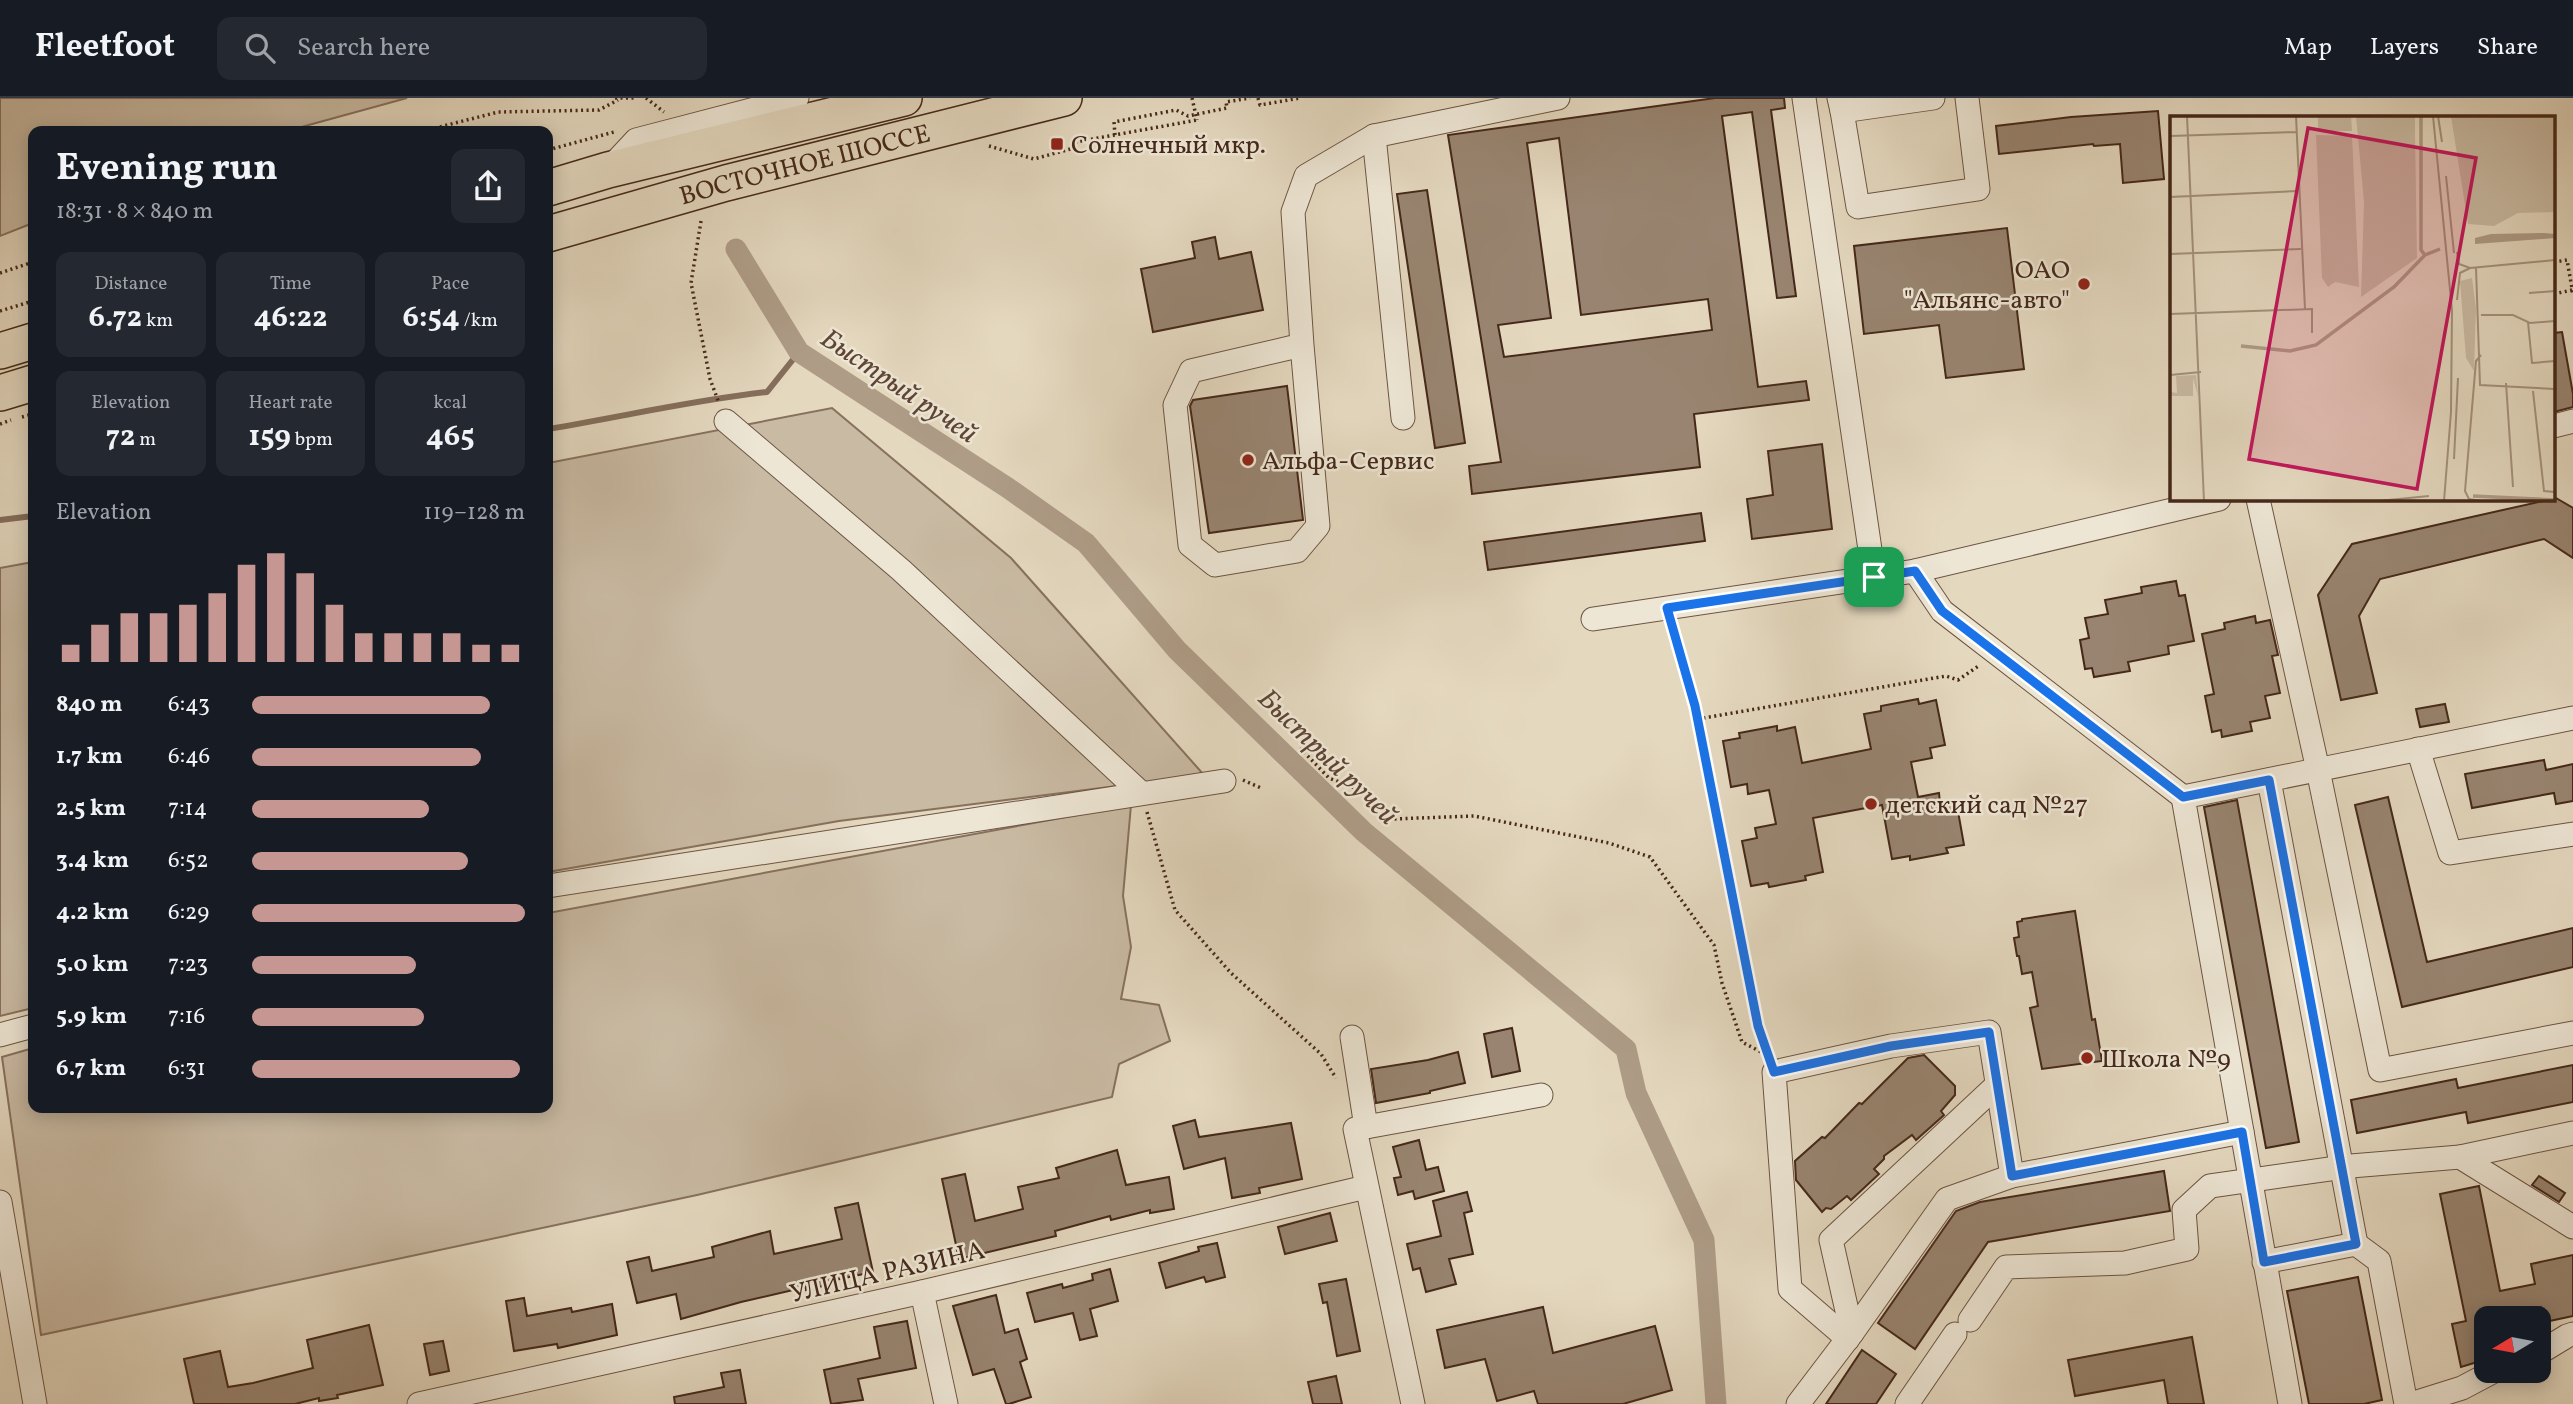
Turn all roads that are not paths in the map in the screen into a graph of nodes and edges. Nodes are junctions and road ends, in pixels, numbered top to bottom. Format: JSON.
{"nodes":[{"id":1,"x":797,"y":98,"type":"edge"},
{"id":2,"x":904,"y":98,"type":"edge"},
{"id":3,"x":1064,"y":98,"type":"edge"},
{"id":4,"x":1558,"y":98,"type":"edge"},
{"id":5,"x":1804,"y":98,"type":"edge"},
{"id":6,"x":1933,"y":98,"type":"edge"},
{"id":7,"x":1967,"y":98,"type":"edge"},
{"id":8,"x":1840,"y":105,"type":"edge"},
{"id":9,"x":1374,"y":135,"type":"junction"},
{"id":10,"x":608,"y":170,"type":"junction"},
{"id":11,"x":553,"y":186,"type":"edge"},
{"id":12,"x":553,"y":233,"type":"edge"},
{"id":13,"x":28,"y":343,"type":"edge"},
{"id":14,"x":1302,"y":345,"type":"junction"},
{"id":15,"x":0,"y":351,"type":"edge"},
{"id":16,"x":28,"y":385,"type":"edge"},
{"id":17,"x":0,"y":393,"type":"edge"},
{"id":18,"x":1403,"y":418,"type":"dead end"},
{"id":19,"x":726,"y":421,"type":"road end"},
{"id":20,"x":2573,"y":421,"type":"edge"},
{"id":21,"x":2556,"y":425,"type":"edge"},
{"id":22,"x":2215,"y":500,"type":"edge"},
{"id":23,"x":2258,"y":500,"type":"edge"},
{"id":24,"x":1915,"y":571,"type":"junction"},
{"id":25,"x":1874,"y":577,"type":"junction"},
{"id":26,"x":1593,"y":619,"type":"dead end"},
{"id":27,"x":2573,"y":718,"type":"edge"},
{"id":28,"x":2418,"y":749,"type":"junction"},
{"id":29,"x":2318,"y":769,"type":"junction"},
{"id":30,"x":1224,"y":780,"type":"dead end"},
{"id":31,"x":2269,"y":780,"type":"junction"},
{"id":32,"x":1141,"y":793,"type":"junction"},
{"id":33,"x":2183,"y":797,"type":"junction"},
{"id":34,"x":2573,"y":834,"type":"edge"},
{"id":35,"x":553,"y":885,"type":"edge"},
{"id":36,"x":28,"y":1027,"type":"edge"},
{"id":37,"x":2573,"y":1033,"type":"edge"},
{"id":38,"x":0,"y":1035,"type":"edge"},
{"id":39,"x":1352,"y":1037,"type":"dead end"},
{"id":40,"x":1997,"y":1085,"type":"junction"},
{"id":41,"x":1541,"y":1095,"type":"dead end"},
{"id":42,"x":1360,"y":1128,"type":"junction"},
{"id":43,"x":2242,"y":1132,"type":"junction"},
{"id":44,"x":2573,"y":1133,"type":"edge"},
{"id":45,"x":2460,"y":1157,"type":"junction"},
{"id":46,"x":2341,"y":1167,"type":"junction"},
{"id":47,"x":2012,"y":1176,"type":"junction"},
{"id":48,"x":2249,"y":1181,"type":"junction"},
{"id":49,"x":1366,"y":1187,"type":"junction"},
{"id":50,"x":0,"y":1202,"type":"edge"},
{"id":51,"x":2573,"y":1227,"type":"edge"},
{"id":52,"x":2356,"y":1244,"type":"junction"},
{"id":53,"x":2264,"y":1262,"type":"junction"},
{"id":54,"x":922,"y":1292,"type":"junction"},
{"id":55,"x":2573,"y":1334,"type":"edge"},
{"id":56,"x":1850,"y":1336,"type":"junction"},
{"id":57,"x":2552,"y":1345,"type":"edge"},
{"id":58,"x":2474,"y":1382,"type":"edge"},
{"id":59,"x":492,"y":1397,"type":"edge"},
{"id":60,"x":35,"y":1404,"type":"edge"},
{"id":61,"x":419,"y":1404,"type":"edge"},
{"id":62,"x":946,"y":1404,"type":"edge"},
{"id":63,"x":1413,"y":1404,"type":"edge"},
{"id":64,"x":1798,"y":1404,"type":"edge"},
{"id":65,"x":1907,"y":1404,"type":"edge"},
{"id":66,"x":2290,"y":1404,"type":"edge"},
{"id":67,"x":2409,"y":1404,"type":"edge"}],
"edges":[{"from":1,"to":10,"type":"street"},
{"from":2,"to":10,"type":"highway","name":"ВОСТОЧНОЕ ШОССЕ"},
{"from":3,"to":12,"type":"highway","name":"ВОСТОЧНОЕ ШОССЕ"},
{"from":4,"to":9,"type":"street"},
{"from":5,"to":25,"type":"street"},
{"from":6,"to":8,"type":"street"},
{"from":7,"to":8,"type":"street"},
{"from":9,"to":14,"type":"street"},
{"from":9,"to":18,"type":"street"},
{"from":10,"to":11,"type":"highway","name":"ВОСТОЧНОЕ ШОССЕ"},
{"from":13,"to":15,"type":"highway"},
{"from":14,"to":14,"type":"street"},
{"from":16,"to":17,"type":"highway"},
{"from":19,"to":32,"type":"street"},
{"from":20,"to":21,"type":"street"},
{"from":22,"to":24,"type":"street"},
{"from":23,"to":29,"type":"street"},
{"from":24,"to":25,"type":"street"},
{"from":24,"to":33,"type":"street"},
{"from":25,"to":26,"type":"street"},
{"from":27,"to":28,"type":"street"},
{"from":28,"to":29,"type":"street"},
{"from":28,"to":34,"type":"street"},
{"from":29,"to":31,"type":"street"},
{"from":29,"to":37,"type":"street"},
{"from":30,"to":32,"type":"street"},
{"from":31,"to":33,"type":"street"},
{"from":31,"to":46,"type":"street"},
{"from":32,"to":35,"type":"street"},
{"from":33,"to":43,"type":"street"},
{"from":36,"to":38,"type":"street"},
{"from":39,"to":42,"type":"street"},
{"from":40,"to":47,"type":"street"},
{"from":40,"to":56,"type":"street"},
{"from":40,"to":56,"type":"street"},
{"from":41,"to":42,"type":"street"},
{"from":42,"to":49,"type":"street"},
{"from":43,"to":47,"type":"street"},
{"from":43,"to":48,"type":"street"},
{"from":44,"to":45,"type":"street"},
{"from":45,"to":46,"type":"street"},
{"from":45,"to":51,"type":"street"},
{"from":46,"to":48,"type":"street"},
{"from":46,"to":52,"type":"street"},
{"from":47,"to":56,"type":"street"},
{"from":48,"to":53,"type":"street"},
{"from":48,"to":65,"type":"street"},
{"from":49,"to":54,"type":"street","name":"УЛИЦА РАЗИНА"},
{"from":49,"to":63,"type":"street"},
{"from":50,"to":60,"type":"street"},
{"from":52,"to":53,"type":"street"},
{"from":52,"to":67,"type":"street"},
{"from":53,"to":66,"type":"street"},
{"from":54,"to":59,"type":"street","name":"УЛИЦА РАЗИНА"},
{"from":54,"to":62,"type":"street"},
{"from":55,"to":57,"type":"street"},
{"from":56,"to":64,"type":"street"},
{"from":58,"to":67,"type":"street"},
{"from":59,"to":61,"type":"street","name":"УЛИЦА РАЗИНА"}]}
